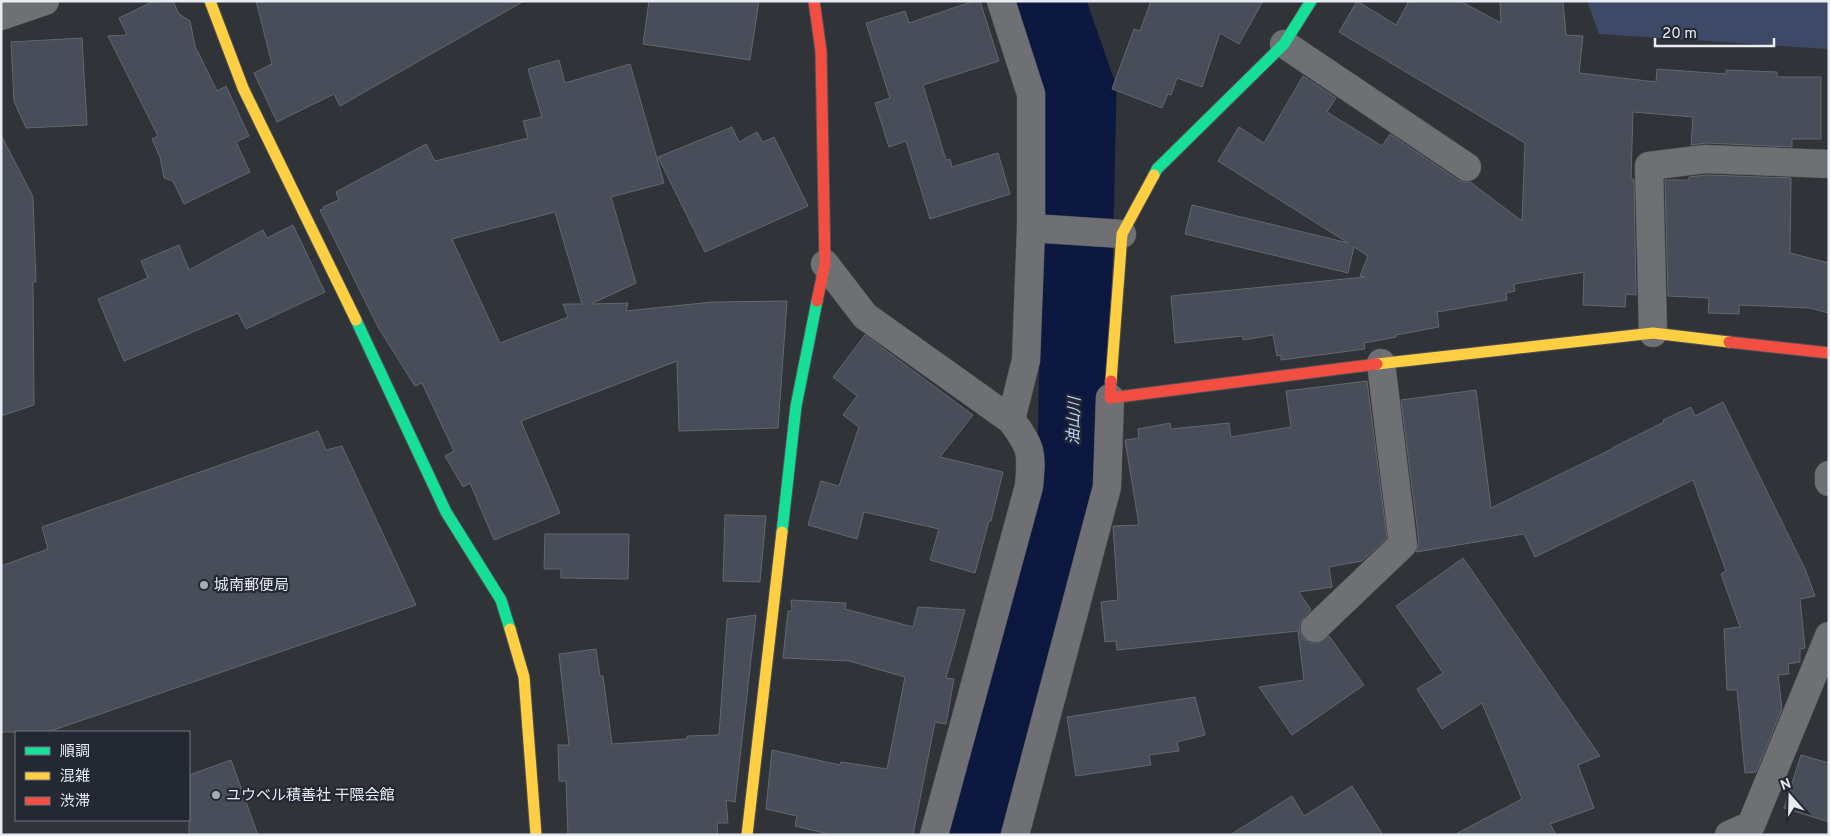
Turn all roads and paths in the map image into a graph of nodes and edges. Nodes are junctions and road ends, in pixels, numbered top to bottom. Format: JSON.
{"nodes":[{"id":1,"x":45,"y":1,"type":"edge"},
{"id":2,"x":210,"y":1,"type":"edge"},
{"id":3,"x":814,"y":1,"type":"edge"},
{"id":4,"x":1001,"y":1,"type":"edge"},
{"id":5,"x":1311,"y":1,"type":"edge"},
{"id":6,"x":1,"y":16,"type":"edge"},
{"id":7,"x":1284,"y":44,"type":"junction"},
{"id":8,"x":1829,"y":164,"type":"edge"},
{"id":9,"x":1467,"y":167,"type":"dead end"},
{"id":10,"x":1031,"y":228,"type":"junction"},
{"id":11,"x":1122,"y":234,"type":"junction"},
{"id":12,"x":825,"y":264,"type":"junction"},
{"id":13,"x":1653,"y":333,"type":"junction"},
{"id":14,"x":1829,"y":352,"type":"edge"},
{"id":15,"x":1381,"y":363,"type":"junction"},
{"id":16,"x":1110,"y":398,"type":"junction"},
{"id":17,"x":1011,"y":420,"type":"junction"},
{"id":18,"x":1829,"y":475,"type":"edge"},
{"id":19,"x":1829,"y":482,"type":"edge"},
{"id":20,"x":1315,"y":628,"type":"dead end"},
{"id":21,"x":1829,"y":636,"type":"edge"},
{"id":22,"x":1748,"y":832,"type":"edge"},
{"id":23,"x":536,"y":835,"type":"edge"},
{"id":24,"x":747,"y":835,"type":"edge"},
{"id":25,"x":934,"y":835,"type":"edge"},
{"id":26,"x":1015,"y":835,"type":"edge"}],
"edges":[{"from":1,"to":6,"type":"street"},
{"from":2,"to":23,"type":"street"},
{"from":3,"to":12,"type":"street"},
{"from":4,"to":10,"type":"street"},
{"from":5,"to":7,"type":"street"},
{"from":7,"to":9,"type":"street"},
{"from":7,"to":11,"type":"street"},
{"from":8,"to":13,"type":"street"},
{"from":10,"to":11,"type":"street"},
{"from":10,"to":17,"type":"street"},
{"from":11,"to":16,"type":"street"},
{"from":12,"to":17,"type":"street"},
{"from":12,"to":24,"type":"street"},
{"from":13,"to":14,"type":"street"},
{"from":13,"to":15,"type":"street"},
{"from":15,"to":16,"type":"street"},
{"from":15,"to":20,"type":"street"},
{"from":16,"to":26,"type":"street"},
{"from":17,"to":25,"type":"street"},
{"from":18,"to":19,"type":"street"},
{"from":21,"to":22,"type":"street"}]}
